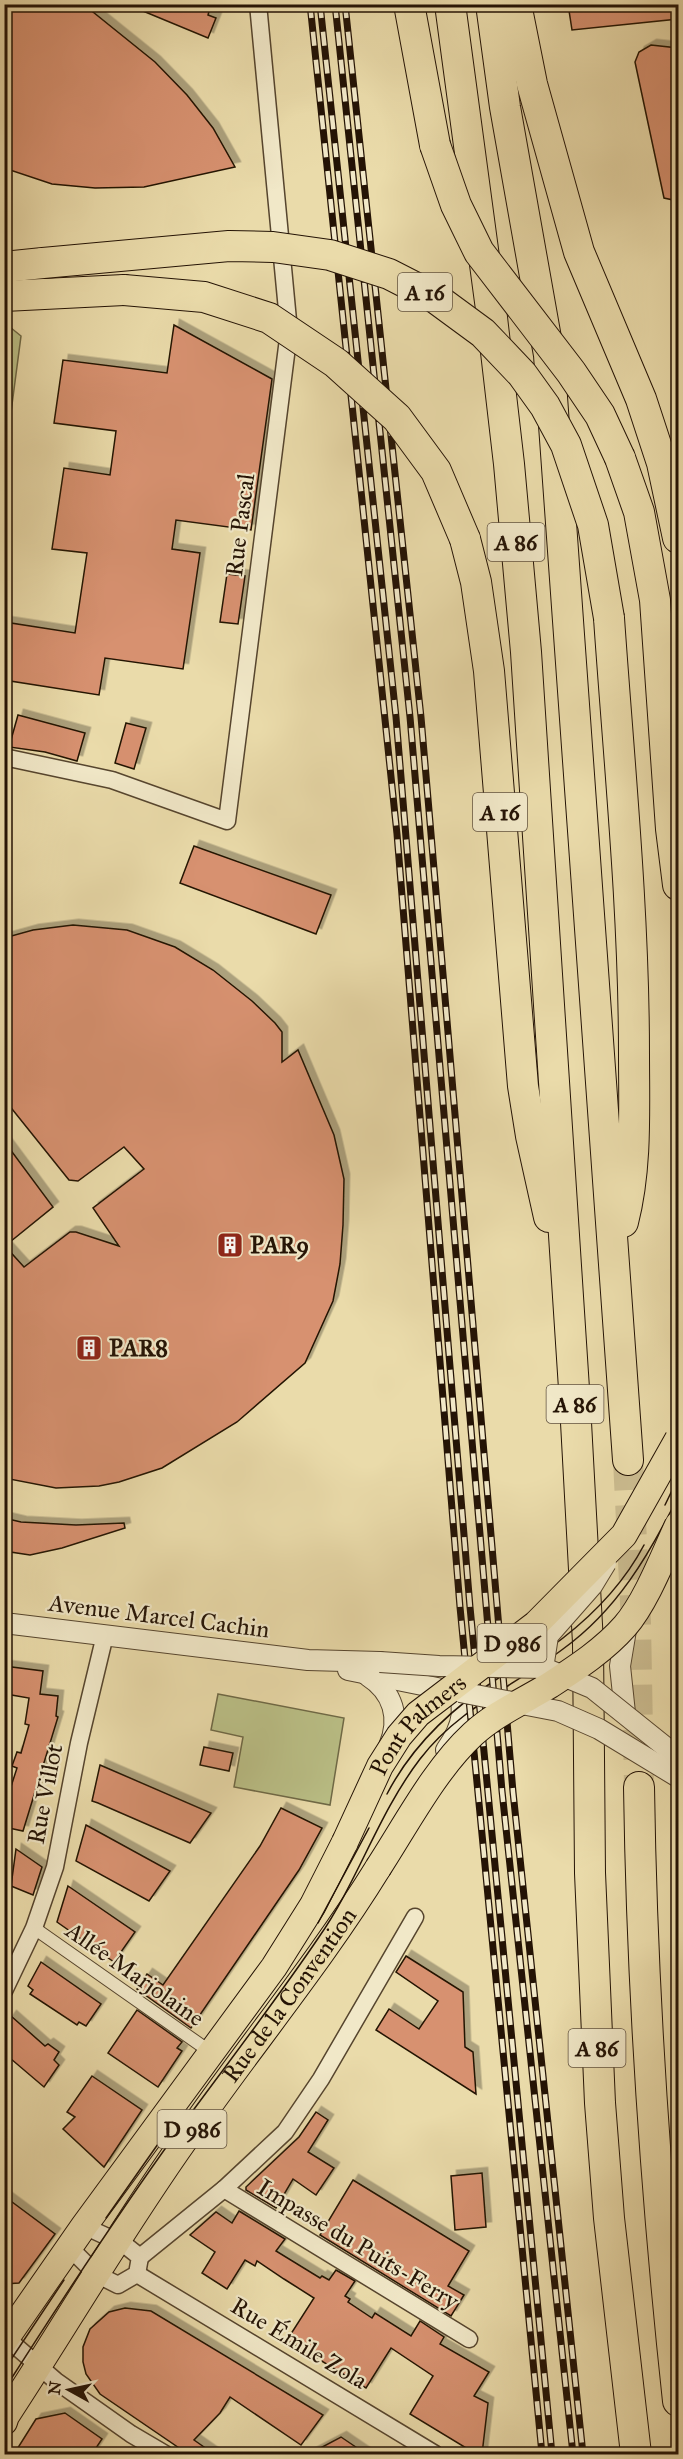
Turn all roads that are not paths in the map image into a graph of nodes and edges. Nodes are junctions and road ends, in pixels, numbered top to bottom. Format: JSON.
{"nodes":[{"id":1,"x":258,"y":4,"type":"edge"},
{"id":2,"x":409,"y":4,"type":"edge"},
{"id":3,"x":450,"y":4,"type":"edge"},
{"id":4,"x":490,"y":4,"type":"edge"},
{"id":5,"x":516,"y":4,"type":"edge"},
{"id":6,"x":4,"y":267,"type":"edge"},
{"id":7,"x":4,"y":296,"type":"edge"},
{"id":8,"x":678,"y":538,"type":"edge"},
{"id":9,"x":4,"y":757,"type":"edge"},
{"id":10,"x":678,"y":885,"type":"edge"},
{"id":11,"x":614,"y":1259,"type":"junction"},
{"id":12,"x":567,"y":1281,"type":"junction"},
{"id":13,"x":678,"y":1439,"type":"edge"},
{"id":14,"x":627,"y":1460,"type":"tunnel mouth"},
{"id":15,"x":678,"y":1525,"type":"edge"},
{"id":16,"x":624,"y":1534,"type":"junction"},
{"id":17,"x":4,"y":1623,"type":"edge"},
{"id":18,"x":627,"y":1624,"type":"junction"},
{"id":19,"x":105,"y":1635,"type":"junction"},
{"id":20,"x":482,"y":1666,"type":"junction"},
{"id":21,"x":374,"y":1673,"type":"junction"},
{"id":22,"x":552,"y":1676,"type":"junction"},
{"id":23,"x":454,"y":1683,"type":"junction"},
{"id":24,"x":517,"y":1703,"type":"junction"},
{"id":25,"x":558,"y":1711,"type":"junction"},
{"id":26,"x":625,"y":1713,"type":"junction"},
{"id":27,"x":678,"y":1757,"type":"edge"},
{"id":28,"x":382,"y":1762,"type":"junction"},
{"id":29,"x":678,"y":1777,"type":"edge"},
{"id":30,"x":639,"y":1787,"type":"tunnel mouth"},
{"id":31,"x":345,"y":1842,"type":"joint"},
{"id":32,"x":378,"y":1868,"type":"junction"},
{"id":33,"x":415,"y":1917,"type":"dead end"},
{"id":34,"x":34,"y":1928,"type":"junction"},
{"id":35,"x":4,"y":1991,"type":"edge"},
{"id":36,"x":212,"y":2053,"type":"junction"},
{"id":37,"x":224,"y":2189,"type":"junction"},
{"id":38,"x":84,"y":2226,"type":"junction"},
{"id":39,"x":117,"y":2241,"type":"junction"},
{"id":40,"x":69,"y":2247,"type":"junction"},
{"id":41,"x":140,"y":2257,"type":"junction"},
{"id":42,"x":96,"y":2274,"type":"junction"},
{"id":43,"x":137,"y":2274,"type":"junction"},
{"id":44,"x":5,"y":2338,"type":"edge"},
{"id":45,"x":469,"y":2339,"type":"dead end"},
{"id":46,"x":38,"y":2366,"type":"junction"},
{"id":47,"x":678,"y":2401,"type":"edge"},
{"id":48,"x":4,"y":2422,"type":"edge"},
{"id":49,"x":165,"y":2454,"type":"edge"},
{"id":50,"x":435,"y":2454,"type":"edge"},
{"id":51,"x":636,"y":2454,"type":"edge"}],
"edges":[{"from":1,"to":9,"type":"street","name":"Rue Pascal"},
{"from":2,"to":10,"type":"highway","bridge":true},
{"from":3,"to":12,"type":"highway","number":"A 86"},
{"from":4,"to":11,"type":"highway","number":"A 86"},
{"from":5,"to":8,"type":"highway"},
{"from":6,"to":11,"type":"highway","number":"A 16","bridge":true},
{"from":7,"to":12,"type":"highway","number":"A 16","bridge":true},
{"from":11,"to":14,"type":"highway","number":"A 86"},
{"from":12,"to":51,"type":"highway","number":"A 86"},
{"from":13,"to":16,"type":"main road","name":"Pont Palmers","number":"D 986","bridge":true},
{"from":15,"to":18,"type":"main road","number":"D 986","bridge":true},
{"from":16,"to":20,"type":"main road","name":"Pont Palmers","number":"D 986","bridge":true},
{"from":16,"to":22,"type":"street","bridge":true},
{"from":17,"to":19,"type":"street","name":"Avenue Marcel Cachin"},
{"from":18,"to":22,"type":"main road","number":"D 986","bridge":true},
{"from":18,"to":26,"type":"street"},
{"from":19,"to":21,"type":"street","name":"Avenue Marcel Cachin"},
{"from":19,"to":34,"type":"street","name":"Rue Villot"},
{"from":20,"to":22,"type":"street","bridge":true},
{"from":20,"to":23,"type":"main road","name":"Pont Palmers","number":"D 986","bridge":true},
{"from":21,"to":23,"type":"street","name":"Avenue Marcel Cachin"},
{"from":21,"to":28,"type":"street","bridge":true},
{"from":22,"to":24,"type":"main road","number":"D 986","bridge":true},
{"from":22,"to":25,"type":"street"},
{"from":22,"to":26,"type":"street","bridge":true},
{"from":23,"to":24,"type":"street","name":"Avenue Marcel Cachin","bridge":true},
{"from":23,"to":28,"type":"main road","name":"Pont Palmers","number":"D 986","bridge":true},
{"from":23,"to":32,"type":"street","bridge":true},
{"from":24,"to":25,"type":"street","name":"Avenue Marcel Cachin","bridge":true},
{"from":24,"to":32,"type":"main road","number":"D 986","bridge":true},
{"from":25,"to":29,"type":"street","name":"Avenue Marcel Cachin","bridge":true},
{"from":26,"to":27,"type":"street","bridge":true},
{"from":28,"to":31,"type":"main road","name":"Pont Palmers","number":"D 986","bridge":true},
{"from":30,"to":47,"type":"highway","number":"A 86"},
{"from":31,"to":36,"type":"main road","name":"Rue de la Convention","number":"D 986"},
{"from":32,"to":39,"type":"main road","name":"Rue de la Convention","number":"D 986"},
{"from":33,"to":37,"type":"street"},
{"from":34,"to":35,"type":"street","name":"Rue Villot"},
{"from":34,"to":36,"type":"street","name":"Allée Marjolaine"},
{"from":36,"to":38,"type":"main road","name":"Rue de la Convention","number":"D 986"},
{"from":37,"to":41,"type":"street"},
{"from":37,"to":45,"type":"street","name":"Impasse du Puits-Ferry"},
{"from":38,"to":39,"type":"street"},
{"from":38,"to":40,"type":"main road","name":"Rue de la Convention","number":"D 986"},
{"from":39,"to":41,"type":"street"},
{"from":39,"to":42,"type":"main road","name":"Rue de la Convention","number":"D 986"},
{"from":40,"to":42,"type":"street"},
{"from":40,"to":44,"type":"main road","name":"Rue de la Convention","number":"D 986"},
{"from":41,"to":43,"type":"street"},
{"from":42,"to":43,"type":"street"},
{"from":42,"to":46,"type":"main road","name":"Rue de la Convention","number":"D 986"},
{"from":43,"to":50,"type":"street","name":"Rue Émile Zola"},
{"from":44,"to":46,"type":"street"},
{"from":46,"to":48,"type":"main road","name":"Rue de la Convention","number":"D 986"},
{"from":46,"to":49,"type":"street"}]}
